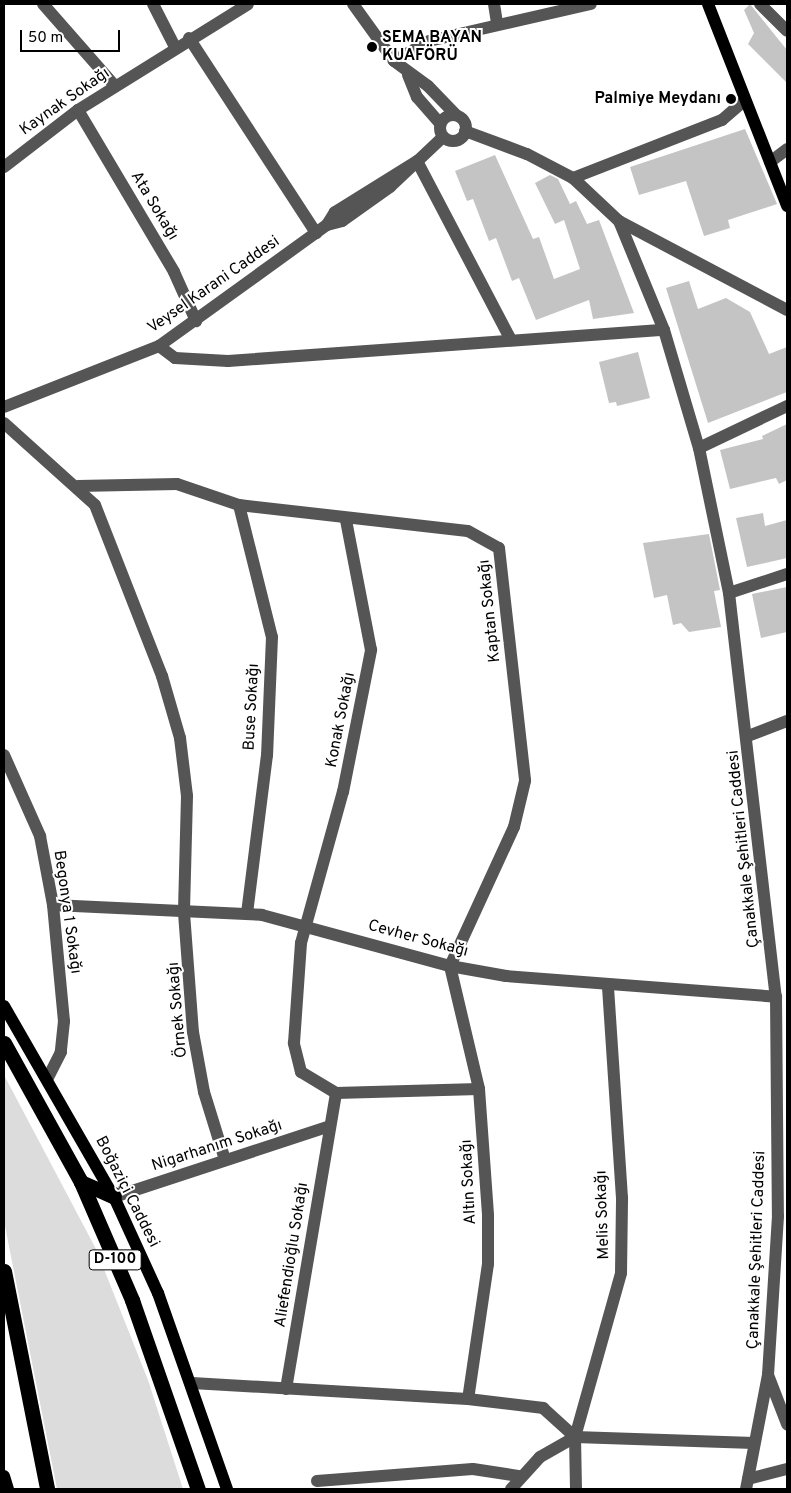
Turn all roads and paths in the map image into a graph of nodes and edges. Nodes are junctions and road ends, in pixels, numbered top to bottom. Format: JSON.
{"nodes":[{"id":1,"x":43,"y":4,"type":"edge"},
{"id":2,"x":153,"y":4,"type":"edge"},
{"id":3,"x":248,"y":4,"type":"edge"},
{"id":4,"x":353,"y":4,"type":"edge"},
{"id":5,"x":494,"y":4,"type":"edge"},
{"id":6,"x":591,"y":4,"type":"edge"},
{"id":7,"x":708,"y":4,"type":"edge"},
{"id":8,"x":760,"y":4,"type":"edge"},
{"id":9,"x":497,"y":23,"type":"junction"},
{"id":10,"x":787,"y":31,"type":"edge"},
{"id":11,"x":189,"y":38,"type":"junction"},
{"id":12,"x":175,"y":47,"type":"junction"},
{"id":13,"x":394,"y":61,"type":"junction"},
{"id":14,"x":408,"y":75,"type":"junction"},
{"id":15,"x":116,"y":86,"type":"junction"},
{"id":16,"x":742,"y":102,"type":"junction"},
{"id":17,"x":78,"y":110,"type":"junction"},
{"id":18,"x":456,"y":115,"type":"junction"},
{"id":19,"x":440,"y":123,"type":"junction"},
{"id":20,"x":466,"y":131,"type":"junction"},
{"id":21,"x":442,"y":137,"type":"junction"},
{"id":22,"x":787,"y":149,"type":"edge"},
{"id":23,"x":416,"y":161,"type":"junction"},
{"id":24,"x":770,"y":162,"type":"junction"},
{"id":25,"x":4,"y":167,"type":"edge"},
{"id":26,"x":573,"y":178,"type":"junction"},
{"id":27,"x":785,"y":191,"type":"edge"},
{"id":28,"x":787,"y":206,"type":"edge"},
{"id":29,"x":619,"y":221,"type":"junction"},
{"id":30,"x":316,"y":233,"type":"junction"},
{"id":31,"x":787,"y":310,"type":"edge"},
{"id":32,"x":196,"y":321,"type":"junction"},
{"id":33,"x":664,"y":330,"type":"junction"},
{"id":34,"x":510,"y":340,"type":"junction"},
{"id":35,"x":159,"y":346,"type":"junction"},
{"id":36,"x":787,"y":406,"type":"edge"},
{"id":37,"x":4,"y":408,"type":"edge"},
{"id":38,"x":4,"y":423,"type":"edge"},
{"id":39,"x":699,"y":448,"type":"junction"},
{"id":40,"x":78,"y":486,"type":"junction"},
{"id":41,"x":239,"y":505,"type":"junction"},
{"id":42,"x":346,"y":520,"type":"junction"},
{"id":43,"x":787,"y":574,"type":"edge"},
{"id":44,"x":729,"y":593,"type":"junction"},
{"id":45,"x":787,"y":721,"type":"edge"},
{"id":46,"x":748,"y":736,"type":"junction"},
{"id":47,"x":4,"y":755,"type":"edge"},
{"id":48,"x":53,"y":905,"type":"junction"},
{"id":49,"x":184,"y":913,"type":"junction"},
{"id":50,"x":247,"y":914,"type":"junction"},
{"id":51,"x":307,"y":925,"type":"junction"},
{"id":52,"x":450,"y":966,"type":"junction"},
{"id":53,"x":608,"y":986,"type":"junction"},
{"id":54,"x":787,"y":988,"type":"edge"},
{"id":55,"x":776,"y":997,"type":"junction"},
{"id":56,"x":4,"y":1006,"type":"edge"},
{"id":57,"x":4,"y":1043,"type":"edge"},
{"id":58,"x":48,"y":1077,"type":"junction"},
{"id":59,"x":479,"y":1089,"type":"junction"},
{"id":60,"x":336,"y":1093,"type":"junction"},
{"id":61,"x":330,"y":1126,"type":"junction"},
{"id":62,"x":225,"y":1160,"type":"junction"},
{"id":63,"x":782,"y":1172,"type":"edge"},
{"id":64,"x":81,"y":1182,"type":"junction"},
{"id":65,"x":114,"y":1197,"type":"junction"},
{"id":66,"x":4,"y":1271,"type":"edge"},
{"id":67,"x":768,"y":1375,"type":"junction"},
{"id":68,"x":192,"y":1383,"type":"junction"},
{"id":69,"x":286,"y":1389,"type":"junction"},
{"id":70,"x":468,"y":1399,"type":"junction"},
{"id":71,"x":787,"y":1421,"type":"edge"},
{"id":72,"x":575,"y":1437,"type":"junction"},
{"id":73,"x":754,"y":1443,"type":"junction"},
{"id":74,"x":787,"y":1469,"type":"edge"},
{"id":75,"x":4,"y":1476,"type":"edge"},
{"id":76,"x":519,"y":1476,"type":"junction"},
{"id":77,"x":317,"y":1481,"type":"dead end"},
{"id":78,"x":747,"y":1484,"type":"edge"},
{"id":79,"x":8,"y":1489,"type":"edge"},
{"id":80,"x":47,"y":1489,"type":"edge"},
{"id":81,"x":198,"y":1489,"type":"edge"},
{"id":82,"x":227,"y":1489,"type":"edge"},
{"id":83,"x":511,"y":1489,"type":"edge"},
{"id":84,"x":576,"y":1489,"type":"edge"}],
"edges":[{"from":1,"to":15,"type":"street"},
{"from":2,"to":12,"type":"street"},
{"from":3,"to":11,"type":"street","name":"Kaynak Sokağı"},
{"from":4,"to":13,"type":"street"},
{"from":5,"to":9,"type":"street"},
{"from":6,"to":9,"type":"street"},
{"from":7,"to":16,"type":"main road"},
{"from":8,"to":10,"type":"street"},
{"from":9,"to":13,"type":"street"},
{"from":11,"to":12,"type":"street","name":"Kaynak Sokağı"},
{"from":11,"to":30,"type":"street"},
{"from":12,"to":15,"type":"street","name":"Kaynak Sokağı"},
{"from":13,"to":14,"type":"street"},
{"from":14,"to":18,"type":"street"},
{"from":14,"to":19,"type":"street"},
{"from":15,"to":17,"type":"street","name":"Kaynak Sokağı"},
{"from":16,"to":24,"type":"main road"},
{"from":16,"to":26,"type":"street"},
{"from":17,"to":25,"type":"street","name":"Kaynak Sokağı"},
{"from":17,"to":32,"type":"street","name":"Ata Sokağı"},
{"from":18,"to":19,"type":"street"},
{"from":18,"to":20,"type":"street"},
{"from":19,"to":21,"type":"street"},
{"from":20,"to":21,"type":"street"},
{"from":20,"to":26,"type":"street"},
{"from":21,"to":23,"type":"street","name":"Veysel Karani Caddesi"},
{"from":22,"to":24,"type":"street"},
{"from":23,"to":30,"type":"street","name":"Veysel Karani Caddesi"},
{"from":23,"to":34,"type":"street"},
{"from":24,"to":27,"type":"main road"},
{"from":26,"to":29,"type":"street"},
{"from":27,"to":28,"type":"main road"},
{"from":29,"to":31,"type":"street"},
{"from":29,"to":33,"type":"street","name":"Çanakkale Şehitleri Caddesi"},
{"from":30,"to":32,"type":"street","name":"Veysel Karani Caddesi"},
{"from":32,"to":35,"type":"street","name":"Veysel Karani Caddesi"},
{"from":33,"to":34,"type":"street"},
{"from":33,"to":39,"type":"street","name":"Çanakkale Şehitleri Caddesi"},
{"from":34,"to":35,"type":"street"},
{"from":35,"to":37,"type":"street","name":"Veysel Karani Caddesi"},
{"from":36,"to":39,"type":"street"},
{"from":38,"to":40,"type":"street","name":"Örnek Sokağı"},
{"from":39,"to":44,"type":"street","name":"Çanakkale Şehitleri Caddesi"},
{"from":40,"to":41,"type":"street","name":"Kaptan Sokağı"},
{"from":40,"to":49,"type":"street","name":"Örnek Sokağı"},
{"from":41,"to":42,"type":"street","name":"Kaptan Sokağı"},
{"from":41,"to":50,"type":"street","name":"Buse Sokağı"},
{"from":42,"to":51,"type":"street","name":"Konak Sokağı"},
{"from":42,"to":52,"type":"street","name":"Kaptan Sokağı"},
{"from":43,"to":44,"type":"street"},
{"from":44,"to":46,"type":"street","name":"Çanakkale Şehitleri Caddesi"},
{"from":45,"to":46,"type":"street"},
{"from":46,"to":55,"type":"street","name":"Çanakkale Şehitleri Caddesi"},
{"from":47,"to":48,"type":"street","name":"Begonya 1 Sokağı"},
{"from":48,"to":49,"type":"street","name":"Cevher Sokağı"},
{"from":48,"to":58,"type":"street","name":"Begonya 1 Sokağı"},
{"from":49,"to":50,"type":"street","name":"Cevher Sokağı"},
{"from":49,"to":62,"type":"street","name":"Örnek Sokağı"},
{"from":50,"to":51,"type":"street","name":"Cevher Sokağı"},
{"from":51,"to":52,"type":"street","name":"Cevher Sokağı"},
{"from":51,"to":60,"type":"street"},
{"from":52,"to":53,"type":"street","name":"Cevher Sokağı"},
{"from":52,"to":59,"type":"street","name":"Altın Sokağı"},
{"from":53,"to":55,"type":"street","name":"Cevher Sokağı"},
{"from":53,"to":72,"type":"street","name":"Melis Sokağı"},
{"from":54,"to":55,"type":"street"},
{"from":55,"to":63,"type":"street","name":"Çanakkale Şehitleri Caddesi"},
{"from":56,"to":58,"type":"main road","name":"Boğaziçi Caddesi"},
{"from":57,"to":64,"type":"highway","number":"D-100"},
{"from":58,"to":65,"type":"main road","name":"Boğaziçi Caddesi"},
{"from":59,"to":60,"type":"street"},
{"from":59,"to":70,"type":"street","name":"Altın Sokağı"},
{"from":60,"to":61,"type":"street","name":"Aliefendioğlu Sokağı"},
{"from":61,"to":62,"type":"street","name":"Nigarhanım Sokağı"},
{"from":61,"to":69,"type":"street","name":"Aliefendioğlu Sokağı"},
{"from":62,"to":65,"type":"street","name":"Nigarhanım Sokağı"},
{"from":63,"to":67,"type":"street","name":"Çanakkale Şehitleri Caddesi"},
{"from":64,"to":65,"type":"highway"},
{"from":64,"to":81,"type":"highway","number":"D-100"},
{"from":65,"to":68,"type":"main road","name":"Boğaziçi Caddesi"},
{"from":66,"to":80,"type":"highway"},
{"from":67,"to":71,"type":"street"},
{"from":67,"to":73,"type":"street","name":"Çanakkale Şehitleri Caddesi"},
{"from":68,"to":69,"type":"street"},
{"from":68,"to":82,"type":"main road","name":"Boğaziçi Caddesi"},
{"from":69,"to":70,"type":"street"},
{"from":70,"to":72,"type":"street"},
{"from":72,"to":73,"type":"street"},
{"from":72,"to":76,"type":"street"},
{"from":72,"to":84,"type":"street","name":"Melis Sokağı"},
{"from":73,"to":78,"type":"street","name":"Çanakkale Şehitleri Caddesi"},
{"from":74,"to":78,"type":"street"},
{"from":75,"to":79,"type":"main road"},
{"from":76,"to":77,"type":"street"},
{"from":76,"to":83,"type":"street"}]}
